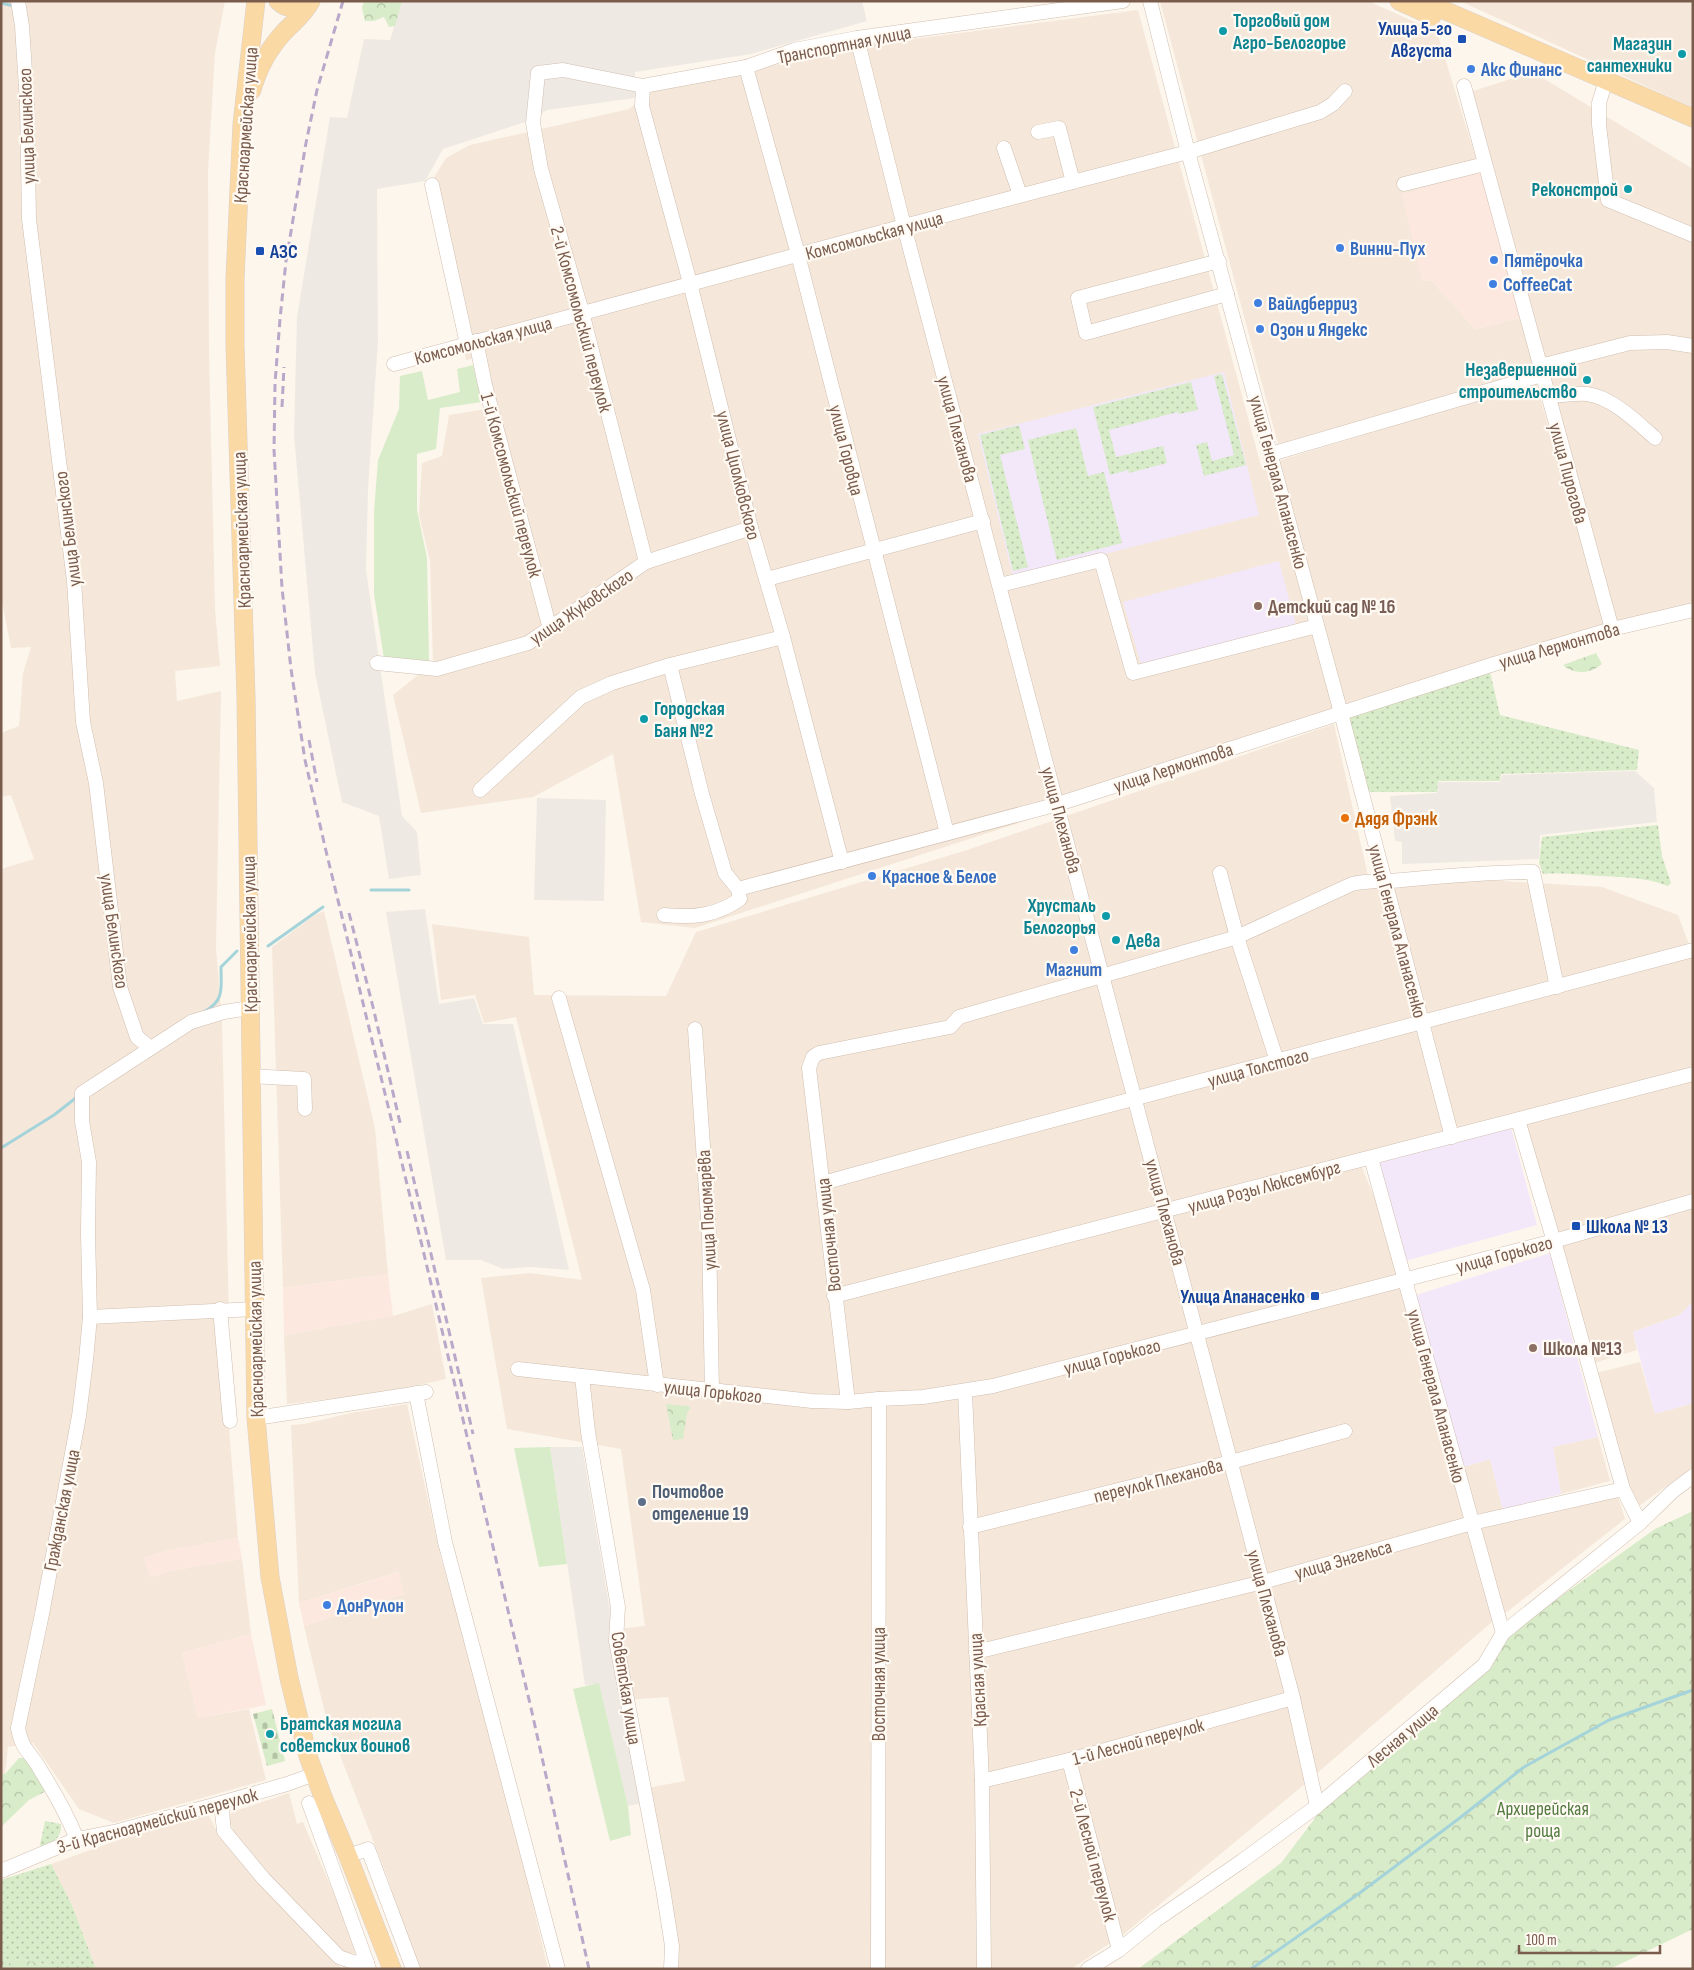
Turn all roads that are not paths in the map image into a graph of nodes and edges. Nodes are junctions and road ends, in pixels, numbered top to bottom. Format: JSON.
{"nodes":[{"id":1,"x":18,"y":1,"type":"edge"},
{"id":2,"x":256,"y":1,"type":"edge"},
{"id":3,"x":278,"y":1,"type":"edge"},
{"id":4,"x":306,"y":1,"type":"edge"},
{"id":5,"x":311,"y":1,"type":"edge"},
{"id":6,"x":1123,"y":1,"type":"edge"},
{"id":7,"x":1150,"y":1,"type":"edge"},
{"id":8,"x":1399,"y":1,"type":"edge"},
{"id":9,"x":1423,"y":1,"type":"edge"},
{"id":10,"x":857,"y":38,"type":"junction"},
{"id":11,"x":746,"y":67,"type":"junction"},
{"id":12,"x":1573,"y":67,"type":"junction"},
{"id":13,"x":538,"y":73,"type":"joint"},
{"id":14,"x":1606,"y":80,"type":"junction"},
{"id":15,"x":643,"y":86,"type":"junction"},
{"id":16,"x":1464,"y":86,"type":"dead end"},
{"id":17,"x":1345,"y":91,"type":"dead end"},
{"id":18,"x":1693,"y":118,"type":"edge"},
{"id":19,"x":242,"y":124,"type":"junction"},
{"id":20,"x":1038,"y":132,"type":"dead end"},
{"id":21,"x":1004,"y":148,"type":"dead end"},
{"id":22,"x":1188,"y":152,"type":"junction"},
{"id":23,"x":1485,"y":164,"type":"junction"},
{"id":24,"x":1073,"y":182,"type":"junction"},
{"id":25,"x":1404,"y":184,"type":"dead end"},
{"id":26,"x":432,"y":185,"type":"dead end"},
{"id":27,"x":1020,"y":195,"type":"junction"},
{"id":28,"x":904,"y":226,"type":"junction"},
{"id":29,"x":1693,"y":235,"type":"edge"},
{"id":30,"x":798,"y":256,"type":"junction"},
{"id":31,"x":1218,"y":261,"type":"junction"},
{"id":32,"x":690,"y":283,"type":"junction"},
{"id":33,"x":1227,"y":294,"type":"junction"},
{"id":34,"x":582,"y":312,"type":"junction"},
{"id":35,"x":471,"y":343,"type":"junction"},
{"id":36,"x":1693,"y":346,"type":"edge"},
{"id":37,"x":394,"y":364,"type":"dead end"},
{"id":38,"x":1541,"y":370,"type":"junction"},
{"id":39,"x":1548,"y":396,"type":"junction"},
{"id":40,"x":1655,"y":438,"type":"dead end"},
{"id":41,"x":1271,"y":454,"type":"junction"},
{"id":42,"x":983,"y":521,"type":"junction"},
{"id":43,"x":752,"y":528,"type":"junction"},
{"id":44,"x":873,"y":551,"type":"junction"},
{"id":45,"x":646,"y":562,"type":"junction"},
{"id":46,"x":768,"y":579,"type":"junction"},
{"id":47,"x":1000,"y":585,"type":"junction"},
{"id":48,"x":1693,"y":610,"type":"edge"},
{"id":49,"x":1318,"y":626,"type":"junction"},
{"id":50,"x":550,"y":629,"type":"junction"},
{"id":51,"x":1612,"y":629,"type":"junction"},
{"id":52,"x":783,"y":637,"type":"junction"},
{"id":53,"x":377,"y":663,"type":"dead end"},
{"id":54,"x":670,"y":665,"type":"junction"},
{"id":55,"x":1340,"y":712,"type":"junction"},
{"id":56,"x":480,"y":790,"type":"dead end"},
{"id":57,"x":1058,"y":804,"type":"junction"},
{"id":58,"x":947,"y":833,"type":"junction"},
{"id":59,"x":842,"y":862,"type":"junction"},
{"id":60,"x":1220,"y":873,"type":"dead end"},
{"id":61,"x":1385,"y":882,"type":"junction"},
{"id":62,"x":738,"y":889,"type":"junction"},
{"id":63,"x":664,"y":915,"type":"dead end"},
{"id":64,"x":1237,"y":937,"type":"junction"},
{"id":65,"x":1693,"y":950,"type":"edge"},
{"id":66,"x":1103,"y":975,"type":"junction"},
{"id":67,"x":1557,"y":987,"type":"junction"},
{"id":68,"x":559,"y":998,"type":"dead end"},
{"id":69,"x":250,"y":1008,"type":"junction"},
{"id":70,"x":1422,"y":1023,"type":"junction"},
{"id":71,"x":695,"y":1029,"type":"dead end"},
{"id":72,"x":149,"y":1047,"type":"junction"},
{"id":73,"x":1277,"y":1061,"type":"junction"},
{"id":74,"x":1693,"y":1074,"type":"edge"},
{"id":75,"x":251,"y":1076,"type":"junction"},
{"id":76,"x":1136,"y":1099,"type":"junction"},
{"id":77,"x":305,"y":1109,"type":"dead end"},
{"id":78,"x":1518,"y":1120,"type":"junction"},
{"id":79,"x":1452,"y":1137,"type":"junction"},
{"id":80,"x":1371,"y":1158,"type":"junction"},
{"id":81,"x":823,"y":1183,"type":"junction"},
{"id":82,"x":1693,"y":1201,"type":"edge"},
{"id":83,"x":1166,"y":1212,"type":"junction"},
{"id":84,"x":1554,"y":1241,"type":"junction"},
{"id":85,"x":1405,"y":1280,"type":"junction"},
{"id":86,"x":834,"y":1296,"type":"junction"},
{"id":87,"x":255,"y":1309,"type":"junction"},
{"id":88,"x":220,"y":1310,"type":"junction"},
{"id":89,"x":90,"y":1317,"type":"junction"},
{"id":90,"x":1198,"y":1334,"type":"junction"},
{"id":91,"x":518,"y":1369,"type":"dead end"},
{"id":92,"x":582,"y":1376,"type":"junction"},
{"id":93,"x":657,"y":1385,"type":"junction"},
{"id":94,"x":712,"y":1391,"type":"junction"},
{"id":95,"x":965,"y":1392,"type":"junction"},
{"id":96,"x":878,"y":1399,"type":"junction"},
{"id":97,"x":848,"y":1402,"type":"junction"},
{"id":98,"x":256,"y":1418,"type":"junction"},
{"id":99,"x":230,"y":1421,"type":"dead end"},
{"id":100,"x":1345,"y":1431,"type":"dead end"},
{"id":101,"x":1231,"y":1462,"type":"junction"},
{"id":102,"x":1693,"y":1476,"type":"edge"},
{"id":103,"x":1623,"y":1489,"type":"junction"},
{"id":104,"x":1472,"y":1523,"type":"junction"},
{"id":105,"x":1640,"y":1523,"type":"junction"},
{"id":106,"x":970,"y":1526,"type":"junction"},
{"id":107,"x":1263,"y":1582,"type":"junction"},
{"id":108,"x":1503,"y":1633,"type":"junction"},
{"id":109,"x":976,"y":1652,"type":"junction"},
{"id":110,"x":1293,"y":1698,"type":"junction"},
{"id":111,"x":1069,"y":1760,"type":"junction"},
{"id":112,"x":315,"y":1774,"type":"junction"},
{"id":113,"x":982,"y":1781,"type":"junction"},
{"id":114,"x":220,"y":1803,"type":"junction"},
{"id":115,"x":309,"y":1803,"type":"dead end"},
{"id":116,"x":1318,"y":1806,"type":"junction"},
{"id":117,"x":77,"y":1839,"type":"junction"},
{"id":118,"x":348,"y":1856,"type":"junction"},
{"id":119,"x":1,"y":1871,"type":"edge"},
{"id":120,"x":1119,"y":1950,"type":"junction"},
{"id":121,"x":368,"y":1966,"type":"edge"},
{"id":122,"x":984,"y":1968,"type":"edge"},
{"id":123,"x":392,"y":1969,"type":"edge"},
{"id":124,"x":413,"y":1969,"type":"edge"},
{"id":125,"x":558,"y":1969,"type":"edge"},
{"id":126,"x":671,"y":1969,"type":"edge"},
{"id":127,"x":878,"y":1969,"type":"edge"},
{"id":128,"x":1088,"y":1969,"type":"edge"}],
"edges":[{"from":1,"to":72,"type":"street","name":"улица Белинского"},
{"from":2,"to":19,"type":"main road","name":"Красноармейская улица"},
{"from":3,"to":4,"type":"main road"},
{"from":5,"to":19,"type":"main road"},
{"from":6,"to":10,"type":"street","name":"Транспортная улица"},
{"from":7,"to":22,"type":"street","name":"улица Генерала Апанасенко"},
{"from":8,"to":12,"type":"main road"},
{"from":9,"to":12,"type":"main road"},
{"from":10,"to":11,"type":"street","name":"Транспортная улица"},
{"from":10,"to":28,"type":"street","name":"улица Плеханова"},
{"from":11,"to":15,"type":"street","name":"Транспортная улица"},
{"from":11,"to":30,"type":"street","name":"улица Горовца"},
{"from":12,"to":14,"type":"main road"},
{"from":13,"to":15,"type":"street","name":"Транспортная улица"},
{"from":13,"to":34,"type":"street","name":"2-й Комсомольский переулок"},
{"from":14,"to":18,"type":"main road"},
{"from":14,"to":29,"type":"street"},
{"from":15,"to":32,"type":"street","name":"улица Циолковского"},
{"from":16,"to":23,"type":"street","name":"улица Пирогова"},
{"from":17,"to":22,"type":"street","name":"Комсомольская улица"},
{"from":19,"to":69,"type":"main road","name":"Красноармейская улица"},
{"from":20,"to":24,"type":"street"},
{"from":21,"to":27,"type":"street"},
{"from":22,"to":24,"type":"street","name":"Комсомольская улица"},
{"from":22,"to":31,"type":"street","name":"улица Генерала Апанасенко"},
{"from":23,"to":25,"type":"street"},
{"from":23,"to":38,"type":"street","name":"улица Пирогова"},
{"from":24,"to":27,"type":"street","name":"Комсомольская улица"},
{"from":26,"to":35,"type":"street","name":"1-й Комсомольский переулок"},
{"from":27,"to":28,"type":"street","name":"Комсомольская улица"},
{"from":28,"to":30,"type":"street","name":"Комсомольская улица"},
{"from":28,"to":42,"type":"street","name":"улица Плеханова"},
{"from":30,"to":32,"type":"street","name":"Комсомольская улица"},
{"from":30,"to":44,"type":"street","name":"улица Горовца"},
{"from":31,"to":33,"type":"street","name":"улица Генерала Апанасенко"},
{"from":31,"to":33,"type":"street"},
{"from":32,"to":34,"type":"street","name":"Комсомольская улица"},
{"from":32,"to":43,"type":"street","name":"улица Циолковского"},
{"from":33,"to":41,"type":"street","name":"улица Генерала Апанасенко"},
{"from":34,"to":35,"type":"street","name":"Комсомольская улица"},
{"from":34,"to":45,"type":"street","name":"2-й Комсомольский переулок"},
{"from":35,"to":37,"type":"street","name":"Комсомольская улица"},
{"from":35,"to":50,"type":"street","name":"1-й Комсомольский переулок"},
{"from":36,"to":38,"type":"street"},
{"from":38,"to":39,"type":"street","name":"улица Пирогова"},
{"from":38,"to":41,"type":"street"},
{"from":39,"to":40,"type":"street"},
{"from":39,"to":51,"type":"street","name":"улица Пирогова"},
{"from":41,"to":49,"type":"street","name":"улица Генерала Апанасенко"},
{"from":42,"to":44,"type":"street"},
{"from":42,"to":47,"type":"street","name":"улица Плеханова"},
{"from":43,"to":45,"type":"street","name":"улица Жуковского"},
{"from":43,"to":46,"type":"street","name":"улица Циолковского"},
{"from":44,"to":46,"type":"street"},
{"from":44,"to":58,"type":"street","name":"улица Горовца"},
{"from":45,"to":50,"type":"street","name":"улица Жуковского"},
{"from":46,"to":52,"type":"street","name":"улица Циолковского"},
{"from":47,"to":49,"type":"street"},
{"from":47,"to":57,"type":"street","name":"улица Плеханова"},
{"from":48,"to":51,"type":"street","name":"улица Лермонтова"},
{"from":49,"to":55,"type":"street","name":"улица Генерала Апанасенко"},
{"from":50,"to":53,"type":"street","name":"улица Жуковского"},
{"from":51,"to":55,"type":"street","name":"улица Лермонтова"},
{"from":52,"to":54,"type":"street"},
{"from":52,"to":59,"type":"street","name":"улица Циолковского"},
{"from":54,"to":56,"type":"street"},
{"from":54,"to":62,"type":"street"},
{"from":55,"to":57,"type":"street","name":"улица Лермонтова"},
{"from":55,"to":61,"type":"street","name":"улица Генерала Апанасенко"},
{"from":57,"to":58,"type":"street","name":"улица Лермонтова"},
{"from":57,"to":66,"type":"street","name":"улица Плеханова"},
{"from":58,"to":59,"type":"street","name":"улица Лермонтова"},
{"from":59,"to":62,"type":"street","name":"улица Лермонтова"},
{"from":60,"to":64,"type":"street"},
{"from":61,"to":64,"type":"street"},
{"from":61,"to":67,"type":"street"},
{"from":61,"to":70,"type":"street","name":"улица Генерала Апанасенко"},
{"from":62,"to":63,"type":"street"},
{"from":64,"to":66,"type":"street"},
{"from":64,"to":73,"type":"street"},
{"from":65,"to":67,"type":"street","name":"улица Толстого"},
{"from":66,"to":76,"type":"street","name":"улица Плеханова"},
{"from":66,"to":81,"type":"street","name":"Восточная улица"},
{"from":67,"to":70,"type":"street","name":"улица Толстого"},
{"from":68,"to":93,"type":"street"},
{"from":69,"to":72,"type":"street"},
{"from":69,"to":75,"type":"main road","name":"Красноармейская улица"},
{"from":70,"to":73,"type":"street","name":"улица Толстого"},
{"from":70,"to":79,"type":"street","name":"улица Генерала Апанасенко"},
{"from":71,"to":94,"type":"street","name":"улица Пономарёва"},
{"from":72,"to":89,"type":"street","name":"Гражданская улица"},
{"from":73,"to":76,"type":"street","name":"улица Толстого"},
{"from":74,"to":78,"type":"street","name":"улица Розы Люксембург"},
{"from":75,"to":77,"type":"street"},
{"from":75,"to":87,"type":"main road","name":"Красноармейская улица"},
{"from":76,"to":81,"type":"street","name":"улица Толстого"},
{"from":76,"to":83,"type":"street","name":"улица Плеханова"},
{"from":78,"to":79,"type":"street","name":"улица Розы Люксембург"},
{"from":78,"to":84,"type":"street"},
{"from":79,"to":80,"type":"street","name":"улица Розы Люксембург"},
{"from":80,"to":83,"type":"street","name":"улица Розы Люксембург"},
{"from":80,"to":85,"type":"street","name":"улица Генерала Апанасенко"},
{"from":81,"to":86,"type":"street","name":"Восточная улица"},
{"from":82,"to":84,"type":"street","name":"улица Горького"},
{"from":83,"to":86,"type":"street","name":"улица Розы Люксембург"},
{"from":83,"to":90,"type":"street","name":"улица Плеханова"},
{"from":84,"to":85,"type":"street","name":"улица Горького"},
{"from":84,"to":103,"type":"street"},
{"from":85,"to":90,"type":"street","name":"улица Горького"},
{"from":85,"to":104,"type":"street","name":"улица Генерала Апанасенко"},
{"from":86,"to":97,"type":"street","name":"Восточная улица"},
{"from":87,"to":88,"type":"street"},
{"from":87,"to":98,"type":"main road","name":"Красноармейская улица"},
{"from":88,"to":89,"type":"street"},
{"from":88,"to":99,"type":"street"},
{"from":89,"to":117,"type":"street","name":"Гражданская улица"},
{"from":90,"to":95,"type":"street","name":"улица Горького"},
{"from":90,"to":101,"type":"street","name":"улица Плеханова"},
{"from":91,"to":92,"type":"street","name":"улица Горького"},
{"from":92,"to":93,"type":"street","name":"улица Горького"},
{"from":92,"to":126,"type":"street","name":"Советская улица"},
{"from":93,"to":94,"type":"street","name":"улица Горького"},
{"from":94,"to":97,"type":"street","name":"улица Горького"},
{"from":95,"to":96,"type":"street","name":"улица Горького"},
{"from":95,"to":106,"type":"street","name":"Красная улица"},
{"from":96,"to":97,"type":"street","name":"улица Горького"},
{"from":96,"to":127,"type":"street","name":"Восточная улица"},
{"from":98,"to":112,"type":"main road","name":"Красноармейская улица"},
{"from":98,"to":125,"type":"street"},
{"from":100,"to":101,"type":"street","name":"переулок Плеханова"},
{"from":101,"to":106,"type":"street","name":"переулок Плеханова"},
{"from":101,"to":107,"type":"street","name":"улица Плеханова"},
{"from":102,"to":105,"type":"street","name":"Лесная улица"},
{"from":103,"to":104,"type":"street","name":"улица Энгельса"},
{"from":103,"to":105,"type":"street"},
{"from":104,"to":107,"type":"street","name":"улица Энгельса"},
{"from":104,"to":108,"type":"street","name":"улица Генерала Апанасенко"},
{"from":105,"to":108,"type":"street","name":"Лесная улица"},
{"from":106,"to":109,"type":"street","name":"Красная улица"},
{"from":107,"to":109,"type":"street","name":"улица Энгельса"},
{"from":107,"to":110,"type":"street","name":"улица Плеханова"},
{"from":108,"to":116,"type":"street","name":"Лесная улица"},
{"from":109,"to":113,"type":"street","name":"Красная улица"},
{"from":110,"to":111,"type":"street","name":"1-й Лесной переулок"},
{"from":110,"to":116,"type":"street","name":"улица Плеханова"},
{"from":111,"to":113,"type":"street","name":"1-й Лесной переулок"},
{"from":111,"to":120,"type":"street","name":"2-й Лесной переулок"},
{"from":112,"to":114,"type":"street","name":"3-й Красноармейский переулок"},
{"from":112,"to":118,"type":"main road","name":"Красноармейская улица"},
{"from":113,"to":122,"type":"street","name":"Красная улица"},
{"from":114,"to":117,"type":"street","name":"3-й Красноармейский переулок"},
{"from":114,"to":121,"type":"street"},
{"from":115,"to":121,"type":"street"},
{"from":116,"to":120,"type":"street","name":"Лесная улица"},
{"from":117,"to":119,"type":"street","name":"3-й Красноармейский переулок"},
{"from":118,"to":123,"type":"main road","name":"Красноармейская улица"},
{"from":118,"to":124,"type":"street"},
{"from":120,"to":128,"type":"street","name":"Лесная улица"}]}
